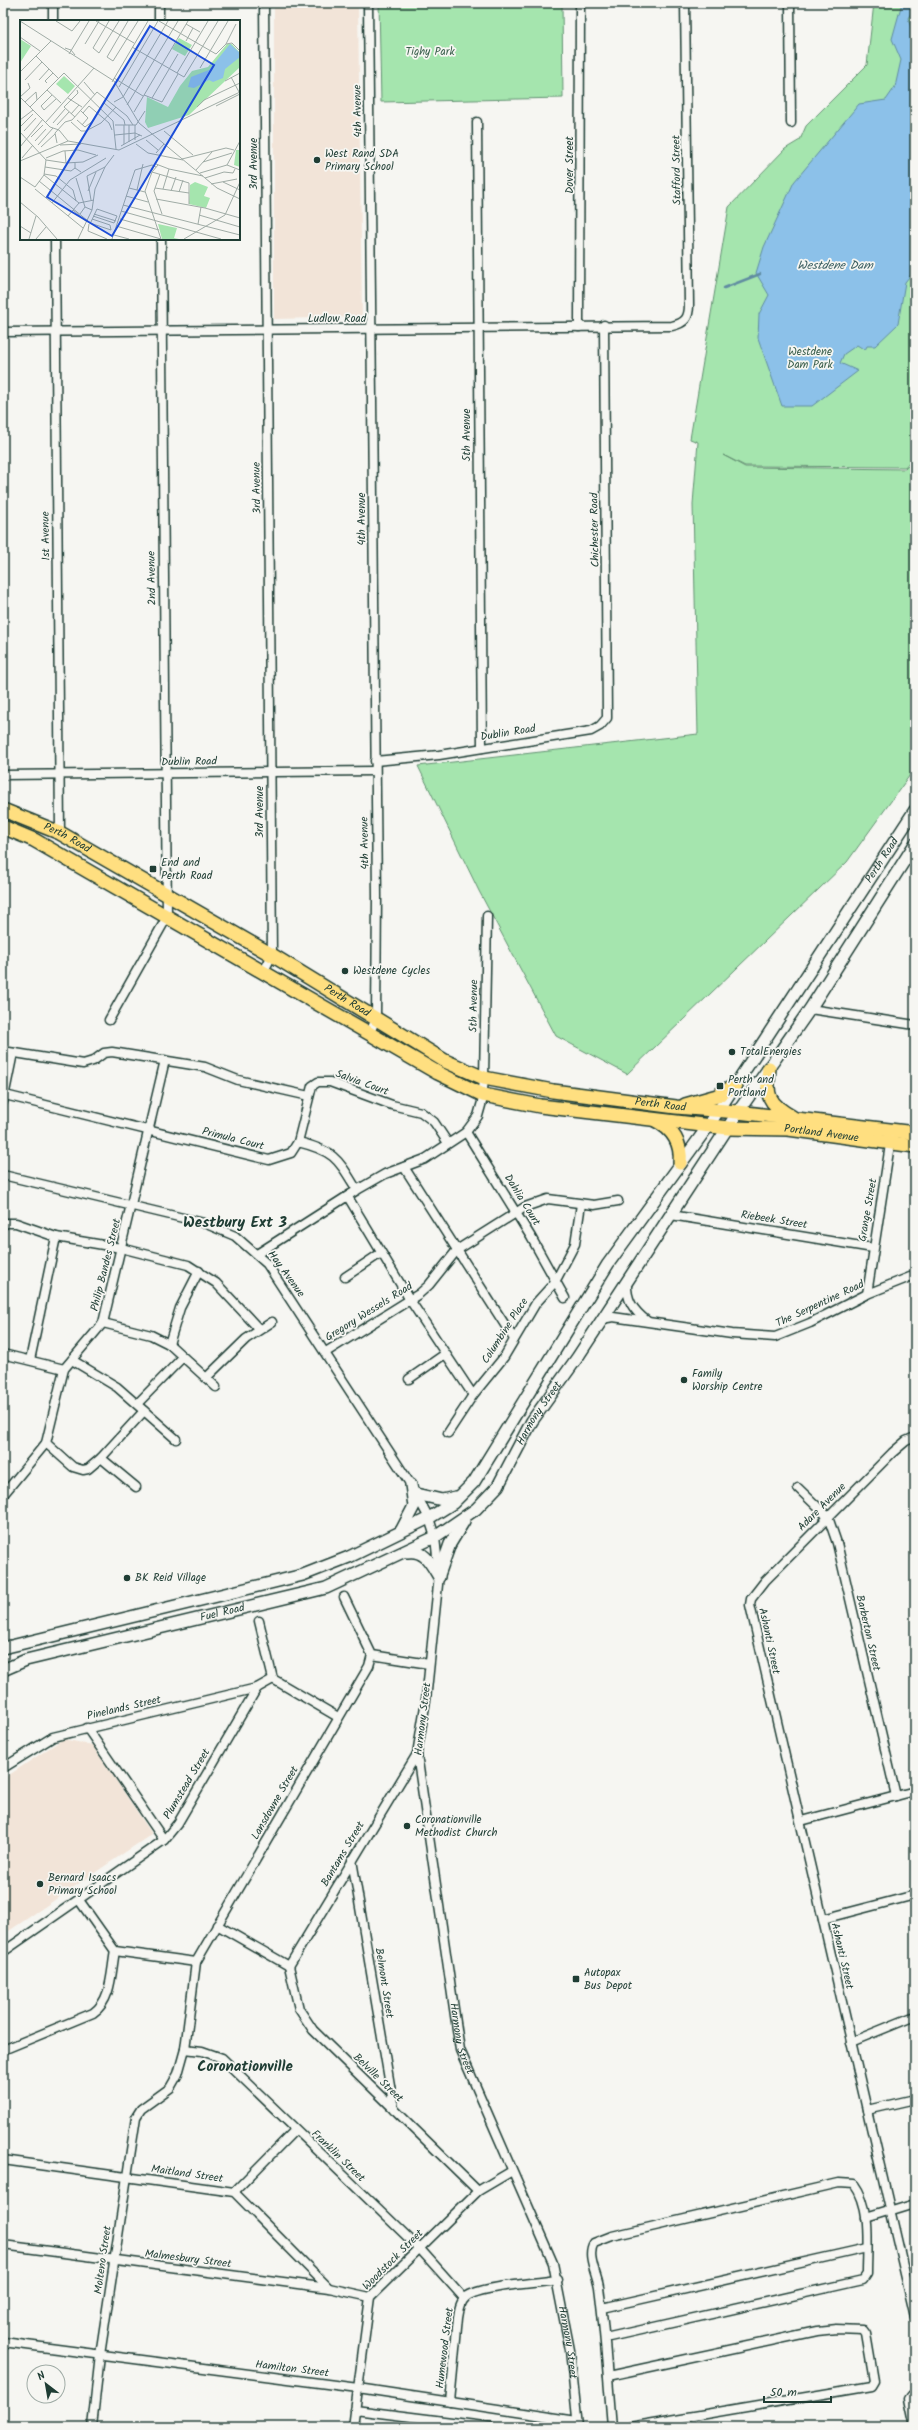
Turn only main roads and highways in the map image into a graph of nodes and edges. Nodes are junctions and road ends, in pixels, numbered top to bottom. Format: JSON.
{"nodes":[{"id":1,"x":3,"y":810,"type":"edge"},
{"id":2,"x":915,"y":810,"type":"edge"},
{"id":3,"x":3,"y":827,"type":"edge"},
{"id":4,"x":915,"y":844,"type":"edge"},
{"id":5,"x":769,"y":1068,"type":"junction"},
{"id":6,"x":736,"y":1085,"type":"junction"},
{"id":7,"x":676,"y":1108,"type":"junction"},
{"id":8,"x":718,"y":1111,"type":"junction"},
{"id":9,"x":738,"y":1112,"type":"junction"},
{"id":10,"x":653,"y":1119,"type":"junction"},
{"id":11,"x":795,"y":1119,"type":"junction"},
{"id":12,"x":709,"y":1125,"type":"junction"},
{"id":13,"x":728,"y":1128,"type":"junction"},
{"id":14,"x":915,"y":1133,"type":"edge"},
{"id":15,"x":891,"y":1136,"type":"junction"},
{"id":16,"x":915,"y":1146,"type":"edge"},
{"id":17,"x":680,"y":1163,"type":"junction"},
{"id":18,"x":464,"y":1494,"type":"junction"},
{"id":19,"x":429,"y":1518,"type":"joint"},
{"id":20,"x":466,"y":1518,"type":"junction"},
{"id":21,"x":401,"y":1532,"type":"junction"},
{"id":22,"x":435,"y":1537,"type":"joint"},
{"id":23,"x":402,"y":1553,"type":"junction"},
{"id":24,"x":3,"y":1648,"type":"edge"},
{"id":25,"x":3,"y":1670,"type":"edge"}],
"edges":[{"from":1,"to":7,"type":"main road","name":"Perth Road"},
{"from":2,"to":6,"type":"main road","name":"Perth Road"},
{"from":3,"to":10,"type":"main road","name":"Perth Road"},
{"from":4,"to":5,"type":"main road","name":"Perth Road"},
{"from":5,"to":9,"type":"main road","name":"Perth Road"},
{"from":5,"to":11,"type":"main road"},
{"from":6,"to":7,"type":"main road"},
{"from":6,"to":8,"type":"main road","name":"Perth Road"},
{"from":7,"to":8,"type":"main road","name":"Perth Road"},
{"from":8,"to":9,"type":"main road","name":"Perth Road"},
{"from":8,"to":12,"type":"main road","name":"Perth Road"},
{"from":9,"to":11,"type":"main road","name":"Portland Avenue"},
{"from":9,"to":13,"type":"main road","name":"Harmony Street"},
{"from":10,"to":12,"type":"main road","name":"Perth Road"},
{"from":10,"to":17,"type":"main road"},
{"from":11,"to":15,"type":"main road","name":"Portland Avenue"},
{"from":12,"to":13,"type":"main road","name":"Perth Road"},
{"from":12,"to":17,"type":"main road","name":"Harmony Street"},
{"from":13,"to":15,"type":"main road","name":"Portland Avenue"},
{"from":13,"to":20,"type":"main road","name":"Harmony Street"},
{"from":14,"to":15,"type":"main road","name":"Portland Avenue"},
{"from":15,"to":16,"type":"main road","name":"Portland Avenue"},
{"from":17,"to":18,"type":"main road","name":"Harmony Street"},
{"from":18,"to":19,"type":"main road","name":"Harmony Street"},
{"from":18,"to":21,"type":"main road"},
{"from":19,"to":21,"type":"main road","name":"Fuel Road"},
{"from":20,"to":22,"type":"main road","name":"Harmony Street"},
{"from":20,"to":23,"type":"main road"},
{"from":21,"to":24,"type":"main road","name":"Fuel Road"},
{"from":22,"to":23,"type":"main road","name":"Fuel Road"},
{"from":23,"to":25,"type":"main road","name":"Fuel Road"}]}
